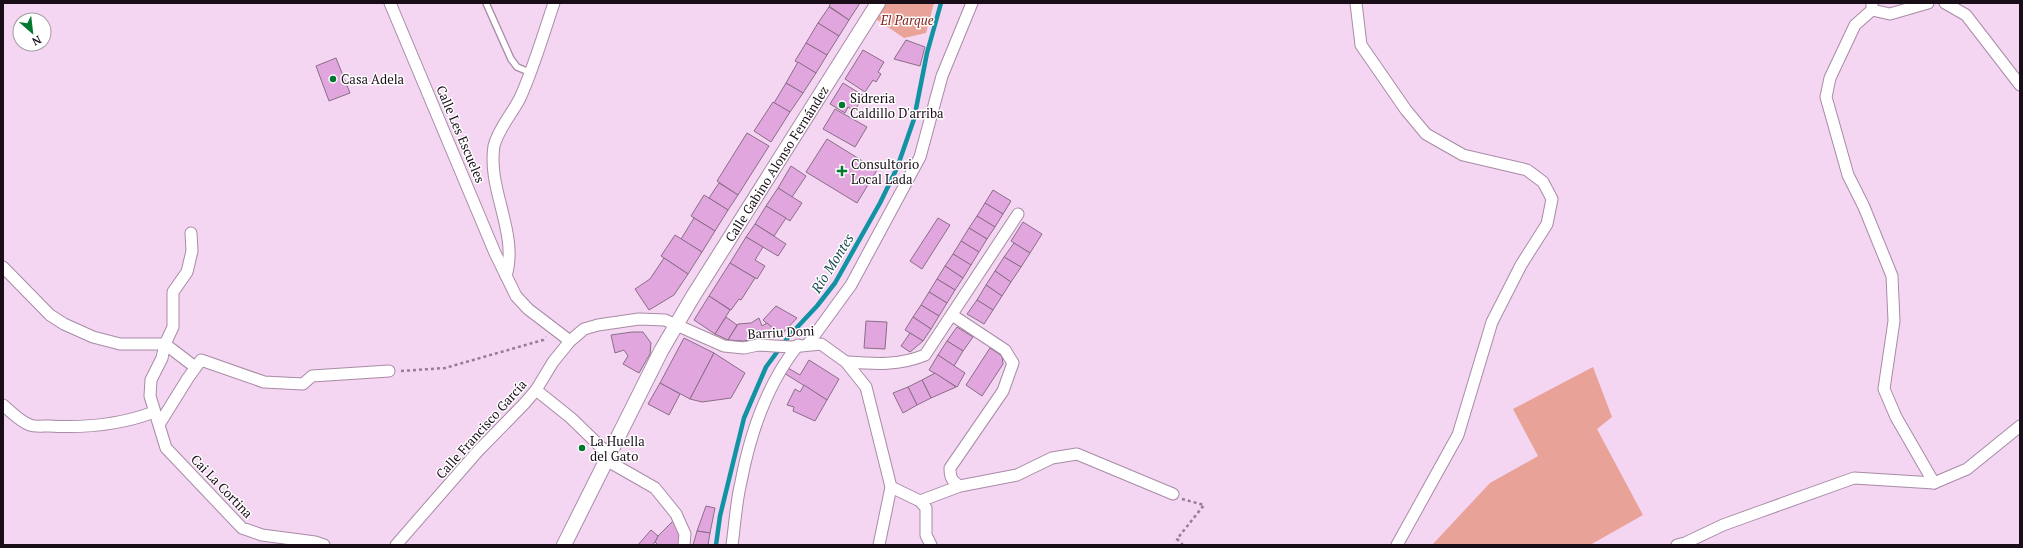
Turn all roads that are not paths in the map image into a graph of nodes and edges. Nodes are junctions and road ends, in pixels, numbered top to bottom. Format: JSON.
{"nodes":[{"id":1,"x":390,"y":3,"type":"edge"},
{"id":2,"x":486,"y":3,"type":"edge"},
{"id":3,"x":554,"y":3,"type":"edge"},
{"id":4,"x":878,"y":3,"type":"edge"},
{"id":5,"x":972,"y":3,"type":"edge"},
{"id":6,"x":1356,"y":3,"type":"edge"},
{"id":7,"x":1928,"y":3,"type":"edge"},
{"id":8,"x":1945,"y":3,"type":"edge"},
{"id":9,"x":1872,"y":6,"type":"edge"},
{"id":10,"x":529,"y":72,"type":"junction"},
{"id":11,"x":2020,"y":85,"type":"edge"},
{"id":12,"x":1018,"y":214,"type":"dead end"},
{"id":13,"x":191,"y":233,"type":"dead end"},
{"id":14,"x":3,"y":267,"type":"edge"},
{"id":15,"x":506,"y":276,"type":"junction"},
{"id":16,"x":952,"y":315,"type":"junction"},
{"id":17,"x":676,"y":325,"type":"junction"},
{"id":18,"x":570,"y":341,"type":"junction"},
{"id":19,"x":165,"y":344,"type":"junction"},
{"id":20,"x":799,"y":345,"type":"junction"},
{"id":21,"x":846,"y":362,"type":"junction"},
{"id":22,"x":195,"y":367,"type":"junction"},
{"id":23,"x":389,"y":371,"type":"road end"},
{"id":24,"x":536,"y":390,"type":"junction"},
{"id":25,"x":3,"y":405,"type":"edge"},
{"id":26,"x":154,"y":412,"type":"junction"},
{"id":27,"x":160,"y":423,"type":"junction"},
{"id":28,"x":2020,"y":426,"type":"edge"},
{"id":29,"x":607,"y":457,"type":"junction"},
{"id":30,"x":1934,"y":483,"type":"junction"},
{"id":31,"x":960,"y":486,"type":"junction"},
{"id":32,"x":891,"y":487,"type":"junction"},
{"id":33,"x":1173,"y":494,"type":"road end"},
{"id":34,"x":920,"y":501,"type":"junction"},
{"id":35,"x":395,"y":544,"type":"edge"},
{"id":36,"x":324,"y":545,"type":"edge"},
{"id":37,"x":564,"y":545,"type":"edge"},
{"id":38,"x":684,"y":545,"type":"edge"},
{"id":39,"x":732,"y":545,"type":"edge"},
{"id":40,"x":879,"y":545,"type":"edge"},
{"id":41,"x":930,"y":545,"type":"edge"},
{"id":42,"x":1397,"y":545,"type":"edge"},
{"id":43,"x":1677,"y":545,"type":"edge"}],
"edges":[{"from":1,"to":15,"type":"street","name":"Calle Les Escueles"},
{"from":2,"to":10,"type":"lane"},
{"from":3,"to":10,"type":"street","name":"Calle Les Escueles"},
{"from":4,"to":17,"type":"street","name":"Calle Gabino Alonso Fernández"},
{"from":5,"to":20,"type":"street"},
{"from":6,"to":42,"type":"street"},
{"from":7,"to":9,"type":"street"},
{"from":8,"to":11,"type":"street"},
{"from":9,"to":30,"type":"street"},
{"from":10,"to":15,"type":"street","name":"Calle Les Escueles"},
{"from":12,"to":16,"type":"street"},
{"from":13,"to":19,"type":"street","name":"Cai La Cortina"},
{"from":14,"to":19,"type":"street"},
{"from":15,"to":18,"type":"street","name":"Calle Les Escueles"},
{"from":16,"to":21,"type":"street"},
{"from":16,"to":31,"type":"street"},
{"from":17,"to":18,"type":"street","name":"Calle Francisco García"},
{"from":17,"to":20,"type":"street","name":"Barriu Doni"},
{"from":17,"to":29,"type":"street","name":"Calle Gabino Alonso Fernández"},
{"from":18,"to":24,"type":"street","name":"Calle Francisco García"},
{"from":19,"to":22,"type":"street"},
{"from":19,"to":26,"type":"street","name":"Cai La Cortina"},
{"from":20,"to":21,"type":"street","name":"Barriu Doni"},
{"from":20,"to":39,"type":"street"},
{"from":21,"to":32,"type":"street","name":"Barriu Doni"},
{"from":22,"to":23,"type":"street"},
{"from":22,"to":27,"type":"street"},
{"from":24,"to":29,"type":"street"},
{"from":24,"to":35,"type":"street","name":"Calle Francisco García"},
{"from":25,"to":26,"type":"street"},
{"from":26,"to":27,"type":"street","name":"Cai La Cortina"},
{"from":27,"to":36,"type":"street","name":"Cai La Cortina"},
{"from":28,"to":30,"type":"street"},
{"from":29,"to":37,"type":"street","name":"Calle Gabino Alonso Fernández"},
{"from":29,"to":38,"type":"street"},
{"from":30,"to":43,"type":"street"},
{"from":31,"to":33,"type":"street"},
{"from":31,"to":34,"type":"street"},
{"from":32,"to":34,"type":"street"},
{"from":32,"to":40,"type":"street","name":"Barriu Doni"},
{"from":34,"to":41,"type":"street"}]}
